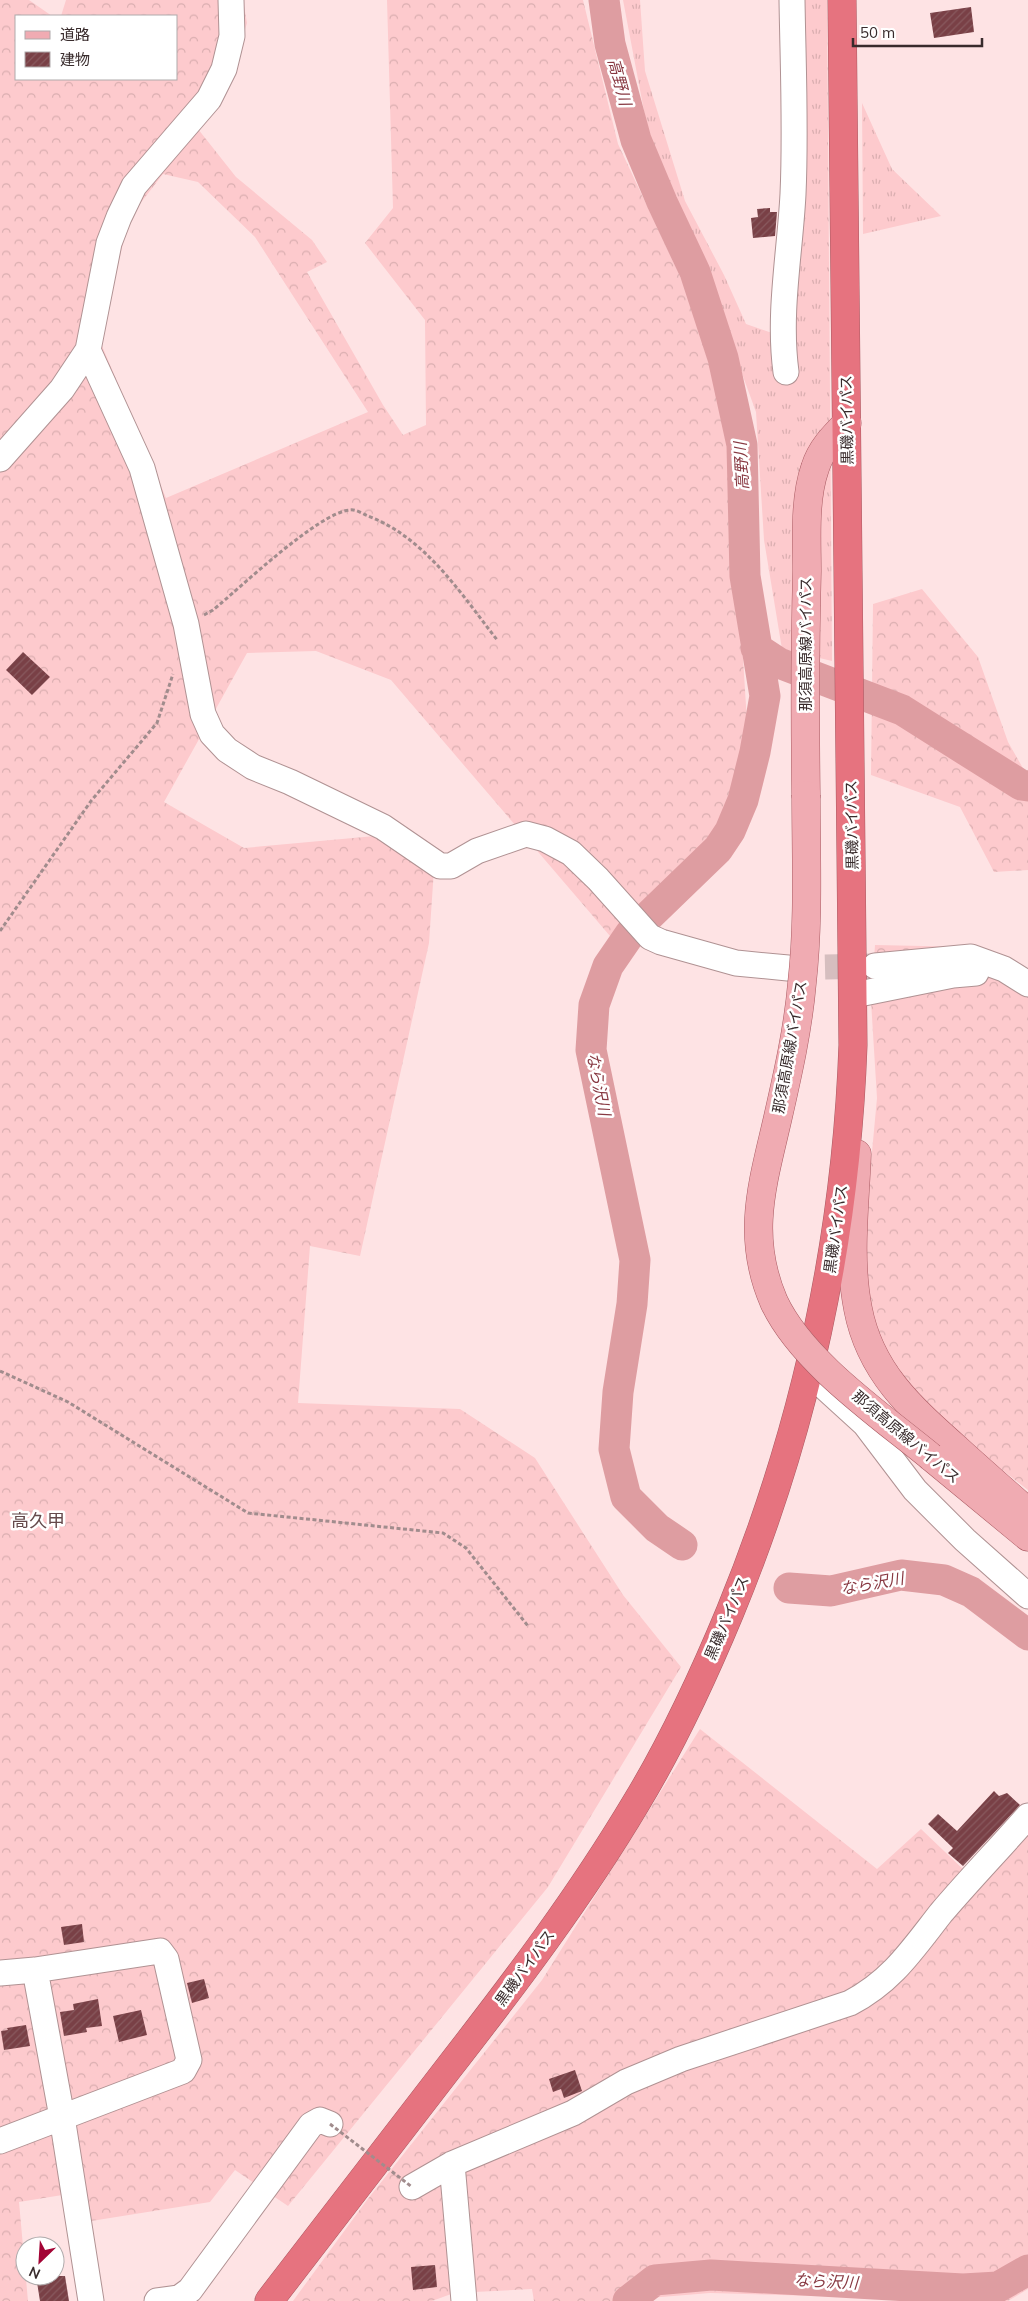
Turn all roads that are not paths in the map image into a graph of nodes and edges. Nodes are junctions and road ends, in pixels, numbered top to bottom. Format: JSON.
{"nodes":[{"id":1,"x":231,"y":0,"type":"edge"},
{"id":2,"x":792,"y":0,"type":"edge"},
{"id":3,"x":842,"y":0,"type":"edge"},
{"id":4,"x":88,"y":350,"type":"junction"},
{"id":5,"x":786,"y":372,"type":"dead end"},
{"id":6,"x":847,"y":423,"type":"junction"},
{"id":7,"x":0,"y":459,"type":"edge"},
{"id":8,"x":875,"y":966,"type":"tunnel mouth"},
{"id":9,"x":788,"y":968,"type":"tunnel mouth"},
{"id":10,"x":1019,"y":979,"type":"edge"},
{"id":11,"x":854,"y":995,"type":"junction"},
{"id":12,"x":853,"y":1045,"type":"junction"},
{"id":13,"x":809,"y":1373,"type":"junction"},
{"id":14,"x":1028,"y":1512,"type":"edge"},
{"id":15,"x":1028,"y":1537,"type":"edge"},
{"id":16,"x":1028,"y":1596,"type":"edge"},
{"id":17,"x":1028,"y":1816,"type":"edge"},
{"id":18,"x":35,"y":1970,"type":"junction"},
{"id":19,"x":0,"y":1973,"type":"edge"},
{"id":20,"x":62,"y":2117,"type":"junction"},
{"id":21,"x":330,"y":2124,"type":"road end"},
{"id":22,"x":0,"y":2141,"type":"edge"},
{"id":23,"x":452,"y":2164,"type":"junction"},
{"id":24,"x":412,"y":2187,"type":"road end"},
{"id":25,"x":91,"y":2301,"type":"edge"},
{"id":26,"x":157,"y":2301,"type":"edge"},
{"id":27,"x":269,"y":2301,"type":"edge"},
{"id":28,"x":464,"y":2301,"type":"edge"}],
"edges":[{"from":1,"to":4,"type":"street"},
{"from":2,"to":5,"type":"street"},
{"from":3,"to":6,"type":"highway","name":"黒磯バイパス"},
{"from":4,"to":7,"type":"street"},
{"from":4,"to":9,"type":"street"},
{"from":6,"to":11,"type":"highway","name":"黒磯バイパス"},
{"from":6,"to":15,"type":"main road","name":"那須高原線バイパス","bridge":true},
{"from":8,"to":10,"type":"street"},
{"from":10,"to":11,"type":"street"},
{"from":11,"to":12,"type":"highway","name":"黒磯バイパス"},
{"from":12,"to":13,"type":"highway","name":"黒磯バイパス"},
{"from":12,"to":14,"type":"main road","name":"那須高原線バイパス"},
{"from":13,"to":16,"type":"street"},
{"from":13,"to":27,"type":"highway","name":"黒磯バイパス"},
{"from":17,"to":23,"type":"street"},
{"from":18,"to":19,"type":"street"},
{"from":18,"to":20,"type":"street"},
{"from":18,"to":20,"type":"street"},
{"from":20,"to":22,"type":"street"},
{"from":20,"to":25,"type":"street"},
{"from":21,"to":26,"type":"street"},
{"from":23,"to":24,"type":"street"},
{"from":23,"to":28,"type":"street"}]}
